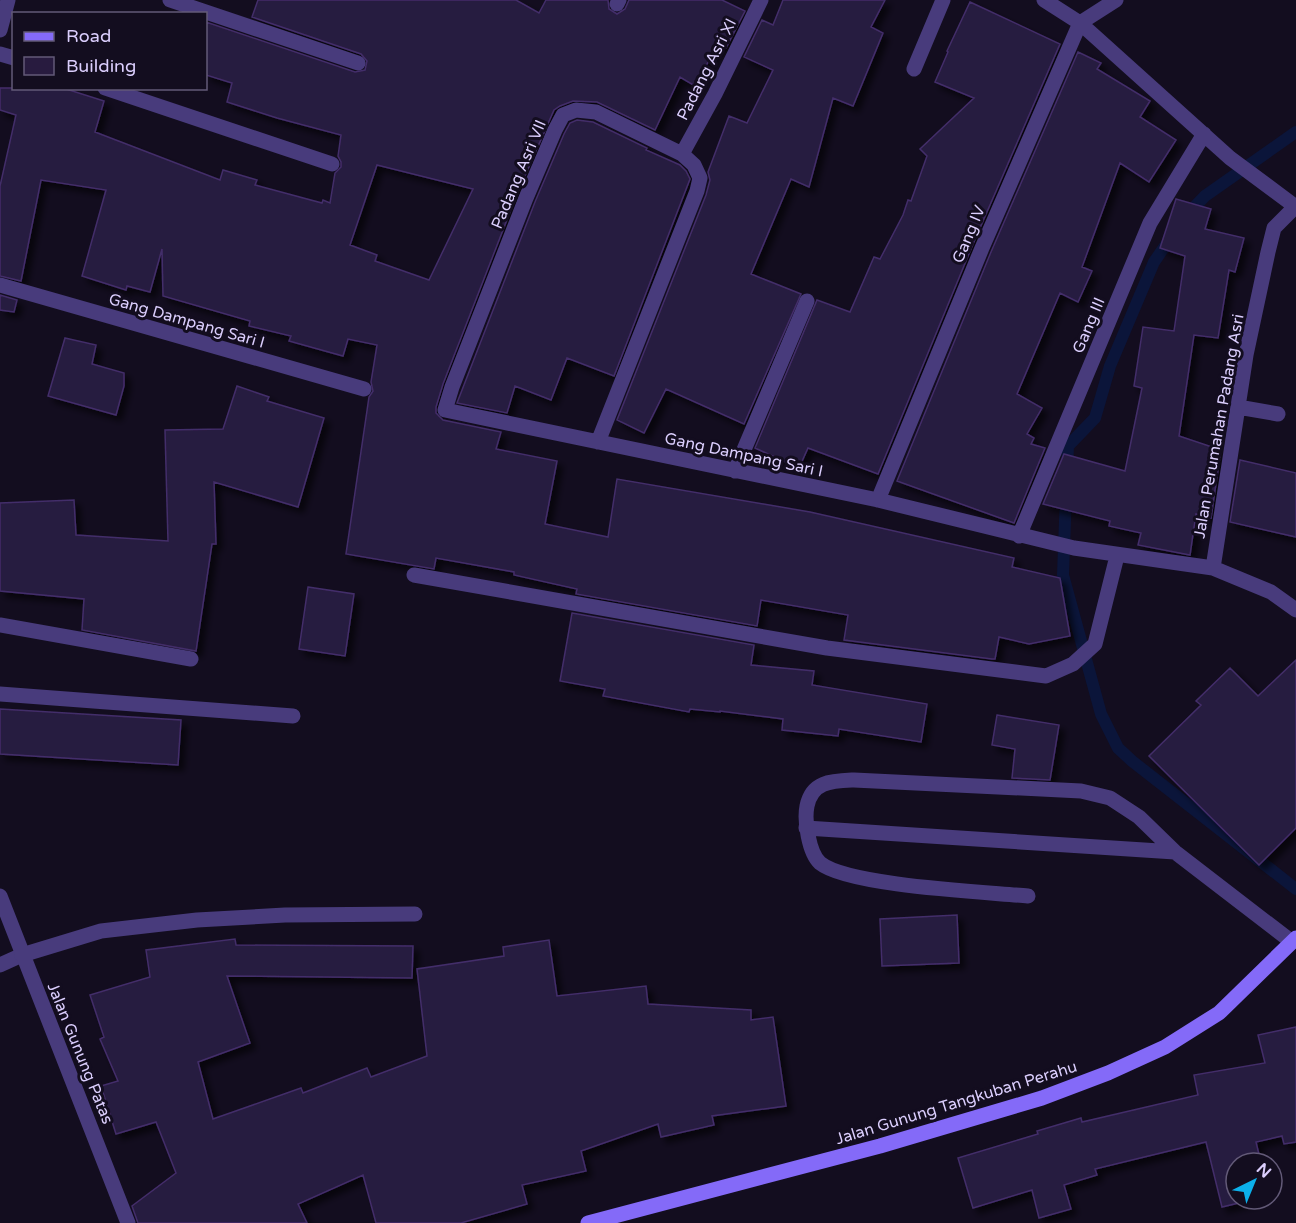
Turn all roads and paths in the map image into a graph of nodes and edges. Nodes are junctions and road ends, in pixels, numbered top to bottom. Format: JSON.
{"nodes":[{"id":1,"x":8,"y":0,"type":"edge"},
{"id":2,"x":170,"y":0,"type":"edge"},
{"id":3,"x":761,"y":0,"type":"edge"},
{"id":4,"x":943,"y":0,"type":"edge"},
{"id":5,"x":1044,"y":0,"type":"edge"},
{"id":6,"x":1116,"y":0,"type":"edge"},
{"id":7,"x":206,"y":12,"type":"edge"},
{"id":8,"x":207,"y":12,"type":"edge"},
{"id":9,"x":1080,"y":23,"type":"junction"},
{"id":10,"x":0,"y":30,"type":"edge"},
{"id":11,"x":358,"y":63,"type":"dead end"},
{"id":12,"x":914,"y":69,"type":"dead end"},
{"id":13,"x":111,"y":90,"type":"edge"},
{"id":14,"x":1204,"y":134,"type":"junction"},
{"id":15,"x":682,"y":154,"type":"junction"},
{"id":16,"x":332,"y":164,"type":"dead end"},
{"id":17,"x":1296,"y":207,"type":"edge"},
{"id":18,"x":0,"y":285,"type":"edge"},
{"id":19,"x":807,"y":301,"type":"dead end"},
{"id":20,"x":364,"y":389,"type":"dead end"},
{"id":21,"x":1238,"y":406,"type":"junction"},
{"id":22,"x":445,"y":410,"type":"joint"},
{"id":23,"x":1278,"y":414,"type":"dead end"},
{"id":24,"x":598,"y":442,"type":"junction"},
{"id":25,"x":735,"y":471,"type":"junction"},
{"id":26,"x":878,"y":500,"type":"junction"},
{"id":27,"x":1026,"y":538,"type":"junction"},
{"id":28,"x":1117,"y":556,"type":"junction"},
{"id":29,"x":1213,"y":568,"type":"junction"},
{"id":30,"x":414,"y":575,"type":"dead end"},
{"id":31,"x":1296,"y":610,"type":"edge"},
{"id":32,"x":0,"y":625,"type":"edge"},
{"id":33,"x":190,"y":659,"type":"dead end"},
{"id":34,"x":0,"y":694,"type":"edge"},
{"id":35,"x":293,"y":716,"type":"dead end"},
{"id":36,"x":806,"y":828,"type":"junction"},
{"id":37,"x":1174,"y":852,"type":"junction"},
{"id":38,"x":0,"y":896,"type":"edge"},
{"id":39,"x":1028,"y":896,"type":"dead end"},
{"id":40,"x":415,"y":914,"type":"dead end"},
{"id":41,"x":1294,"y":940,"type":"edge"},
{"id":42,"x":22,"y":955,"type":"junction"},
{"id":43,"x":0,"y":965,"type":"edge"},
{"id":44,"x":128,"y":1223,"type":"edge"},
{"id":45,"x":588,"y":1223,"type":"edge"}],
"edges":[{"from":1,"to":10,"type":"street"},
{"from":2,"to":7,"type":"street"},
{"from":3,"to":15,"type":"street","name":"Padang Asri XI"},
{"from":4,"to":12,"type":"street"},
{"from":5,"to":9,"type":"street","name":"Jalan Perumahan Padang Asri"},
{"from":6,"to":9,"type":"street"},
{"from":8,"to":11,"type":"street"},
{"from":9,"to":14,"type":"street","name":"Jalan Perumahan Padang Asri"},
{"from":9,"to":26,"type":"street","name":"Gang IV"},
{"from":13,"to":16,"type":"street"},
{"from":14,"to":17,"type":"street","name":"Jalan Perumahan Padang Asri"},
{"from":14,"to":27,"type":"street","name":"Gang III"},
{"from":15,"to":22,"type":"street","name":"Padang Asri VII"},
{"from":15,"to":24,"type":"street","name":"Padang Asri VII"},
{"from":17,"to":21,"type":"street","name":"Jalan Perumahan Padang Asri"},
{"from":18,"to":20,"type":"street","name":"Gang Dampang Sari I"},
{"from":19,"to":25,"type":"street"},
{"from":21,"to":23,"type":"street"},
{"from":21,"to":29,"type":"street","name":"Jalan Perumahan Padang Asri"},
{"from":22,"to":24,"type":"street","name":"Gang Dampang Sari I"},
{"from":24,"to":25,"type":"street","name":"Gang Dampang Sari I"},
{"from":25,"to":26,"type":"street","name":"Gang Dampang Sari I"},
{"from":26,"to":27,"type":"street","name":"Gang Dampang Sari I"},
{"from":27,"to":28,"type":"street"},
{"from":28,"to":29,"type":"street"},
{"from":28,"to":30,"type":"street"},
{"from":29,"to":31,"type":"street"},
{"from":32,"to":33,"type":"street"},
{"from":34,"to":35,"type":"street"},
{"from":36,"to":37,"type":"street"},
{"from":36,"to":37,"type":"street"},
{"from":36,"to":39,"type":"street"},
{"from":37,"to":41,"type":"street"},
{"from":38,"to":42,"type":"street","name":"Jalan Gunung Patas"},
{"from":40,"to":42,"type":"street"},
{"from":41,"to":45,"type":"street","name":"Jalan Gunung Tangkuban Perahu"},
{"from":42,"to":43,"type":"street"},
{"from":42,"to":44,"type":"street","name":"Jalan Gunung Patas"}]}
